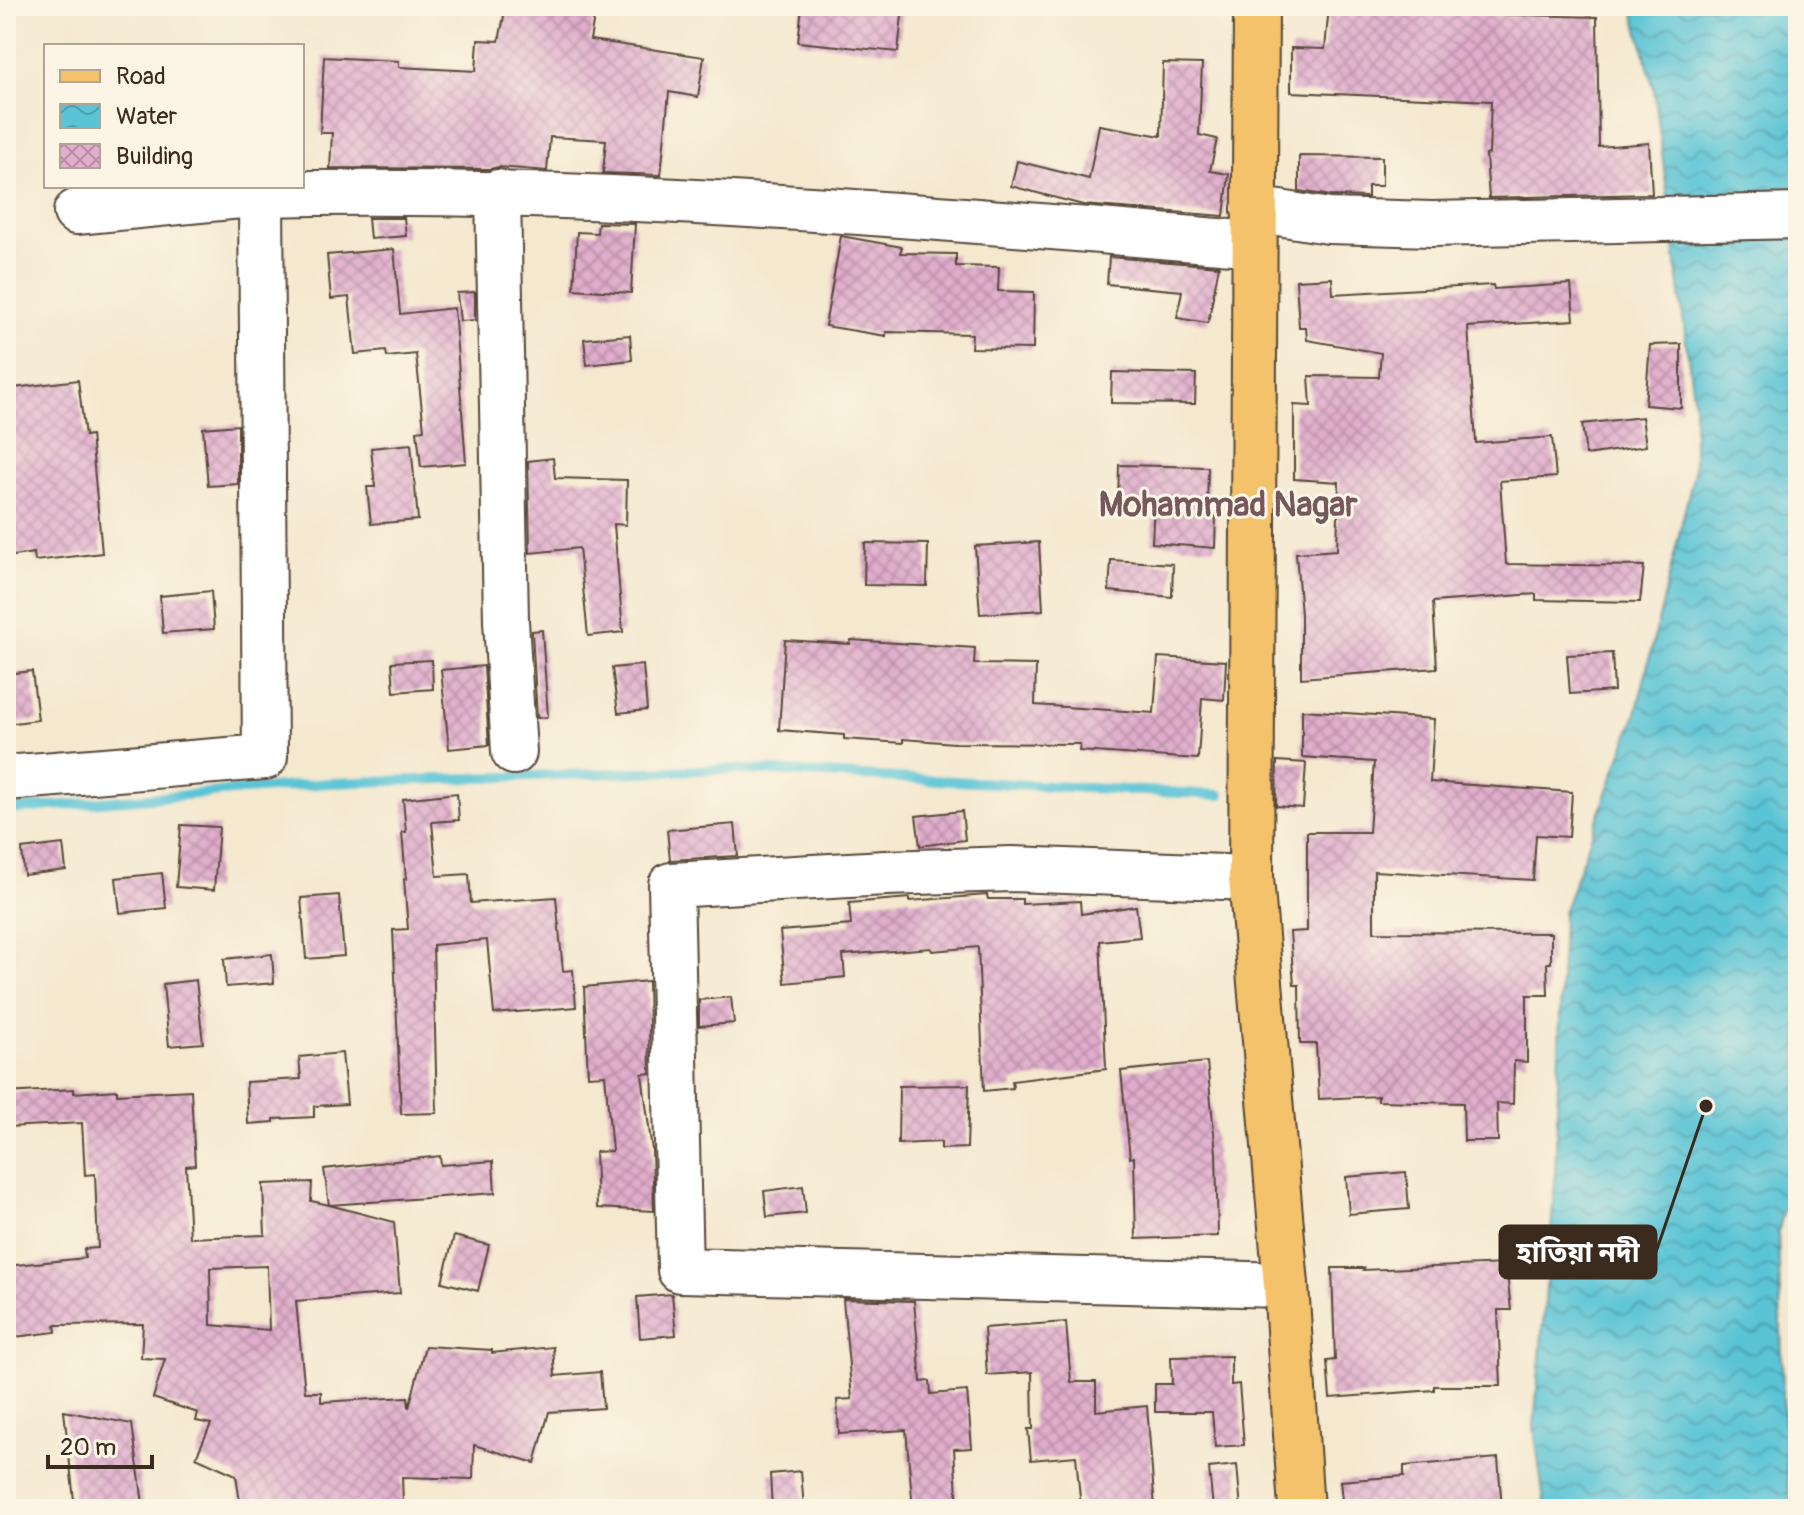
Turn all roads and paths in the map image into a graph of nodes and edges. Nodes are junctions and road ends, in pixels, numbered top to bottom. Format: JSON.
{"nodes":[{"id":1,"x":1256,"y":6,"type":"edge"},
{"id":2,"x":498,"y":192,"type":"junction"},
{"id":3,"x":261,"y":194,"type":"junction"},
{"id":4,"x":76,"y":212,"type":"dead end"},
{"id":5,"x":1798,"y":216,"type":"edge"},
{"id":6,"x":1254,"y":227,"type":"junction"},
{"id":7,"x":514,"y":752,"type":"dead end"},
{"id":8,"x":6,"y":778,"type":"edge"},
{"id":9,"x":1251,"y":878,"type":"junction"},
{"id":10,"x":1286,"y":1285,"type":"junction"},
{"id":11,"x":1301,"y":1509,"type":"edge"}],
"edges":[{"from":1,"to":6,"type":"main road"},
{"from":2,"to":3,"type":"street"},
{"from":2,"to":6,"type":"street"},
{"from":2,"to":7,"type":"street"},
{"from":3,"to":4,"type":"street"},
{"from":3,"to":8,"type":"street"},
{"from":5,"to":6,"type":"street"},
{"from":6,"to":9,"type":"main road"},
{"from":9,"to":10,"type":"main road"},
{"from":9,"to":10,"type":"street"},
{"from":10,"to":11,"type":"main road"}]}
